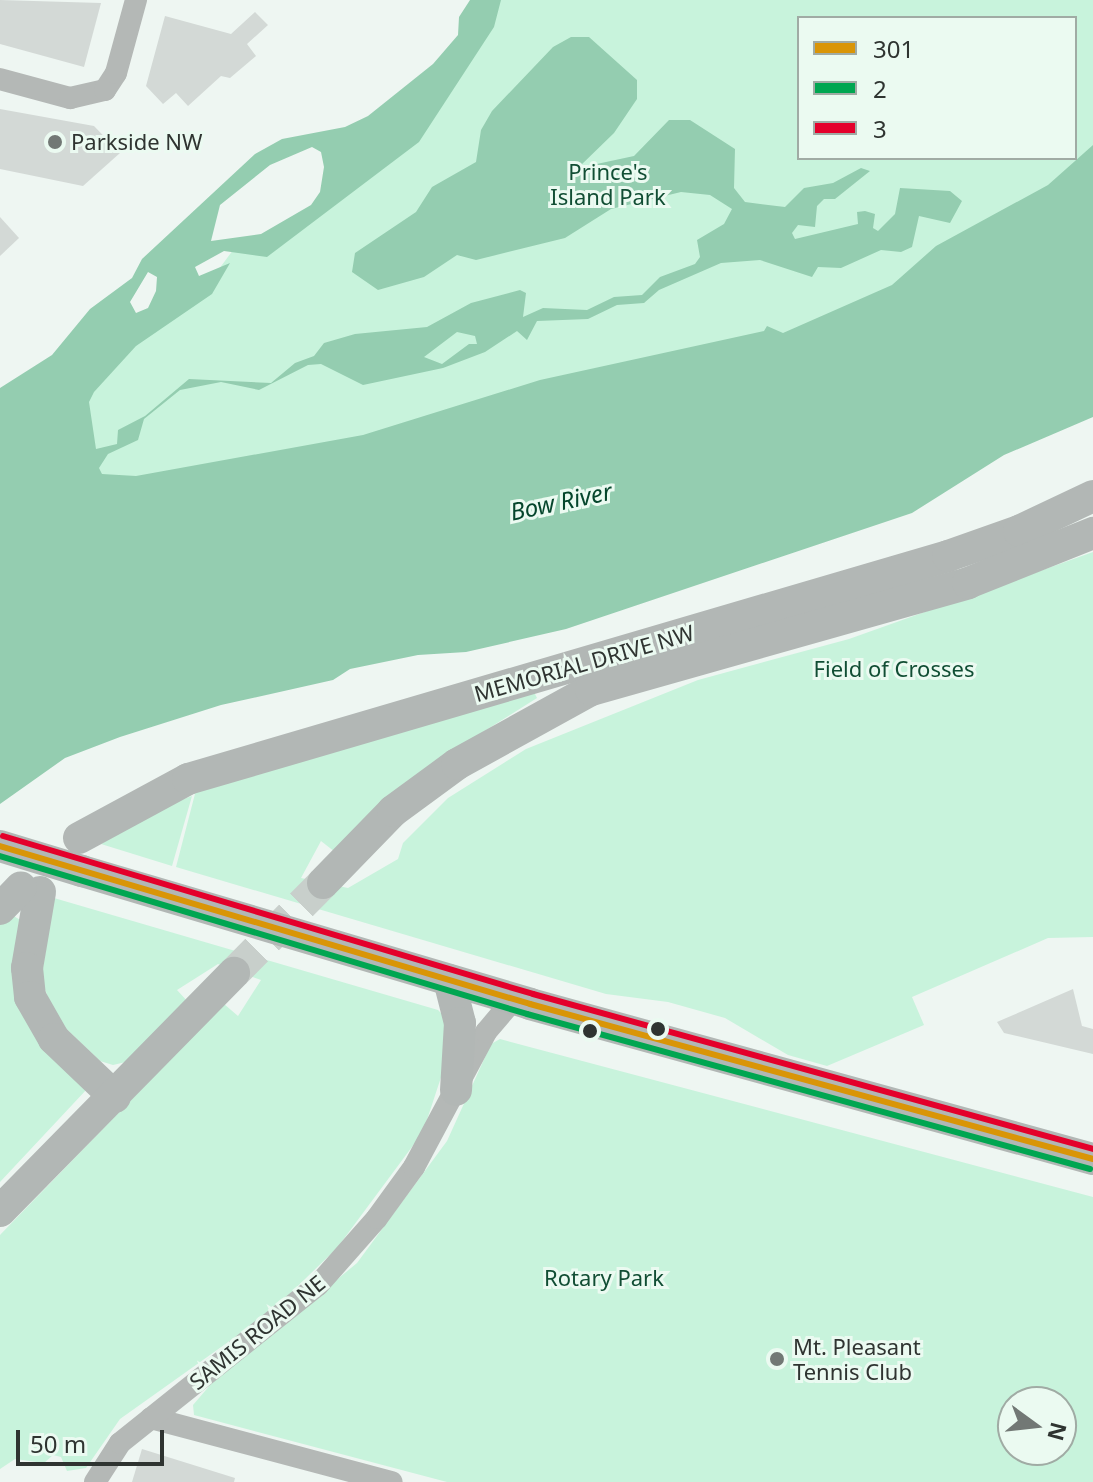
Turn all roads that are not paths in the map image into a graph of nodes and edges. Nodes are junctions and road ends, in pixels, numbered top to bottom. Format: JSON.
{"nodes":[{"id":1,"x":136,"y":0,"type":"edge"},
{"id":2,"x":0,"y":79,"type":"edge"},
{"id":3,"x":1093,"y":496,"type":"edge"},
{"id":4,"x":1093,"y":533,"type":"edge"},
{"id":5,"x":79,"y":838,"type":"dead end"},
{"id":6,"x":0,"y":846,"type":"edge"},
{"id":7,"x":323,"y":883,"type":"tunnel mouth"},
{"id":8,"x":21,"y":896,"type":"edge"},
{"id":9,"x":234,"y":973,"type":"tunnel mouth"},
{"id":10,"x":449,"y":980,"type":"junction"},
{"id":11,"x":514,"y":999,"type":"junction"},
{"id":12,"x":456,"y":1090,"type":"junction"},
{"id":13,"x":115,"y":1097,"type":"junction"},
{"id":14,"x":1093,"y":1159,"type":"edge"},
{"id":15,"x":0,"y":1211,"type":"edge"},
{"id":16,"x":151,"y":1418,"type":"junction"},
{"id":17,"x":95,"y":1482,"type":"edge"},
{"id":18,"x":392,"y":1482,"type":"edge"}],
"edges":[{"from":1,"to":2,"type":"street"},
{"from":3,"to":5,"type":"main road","name":"MEMORIAL DRIVE NW"},
{"from":4,"to":7,"type":"main road","name":"MEMORIAL DRIVE NW"},
{"from":6,"to":10,"type":"main road","bridge":true},
{"from":8,"to":13,"type":"main road"},
{"from":9,"to":13,"type":"main road"},
{"from":10,"to":11,"type":"main road"},
{"from":10,"to":12,"type":"main road"},
{"from":11,"to":12,"type":"street","name":"SAMIS ROAD NE"},
{"from":11,"to":14,"type":"main road"},
{"from":12,"to":16,"type":"street","name":"SAMIS ROAD NE"},
{"from":13,"to":15,"type":"main road"},
{"from":16,"to":17,"type":"street","name":"SAMIS ROAD NE"},
{"from":16,"to":18,"type":"street"}]}
